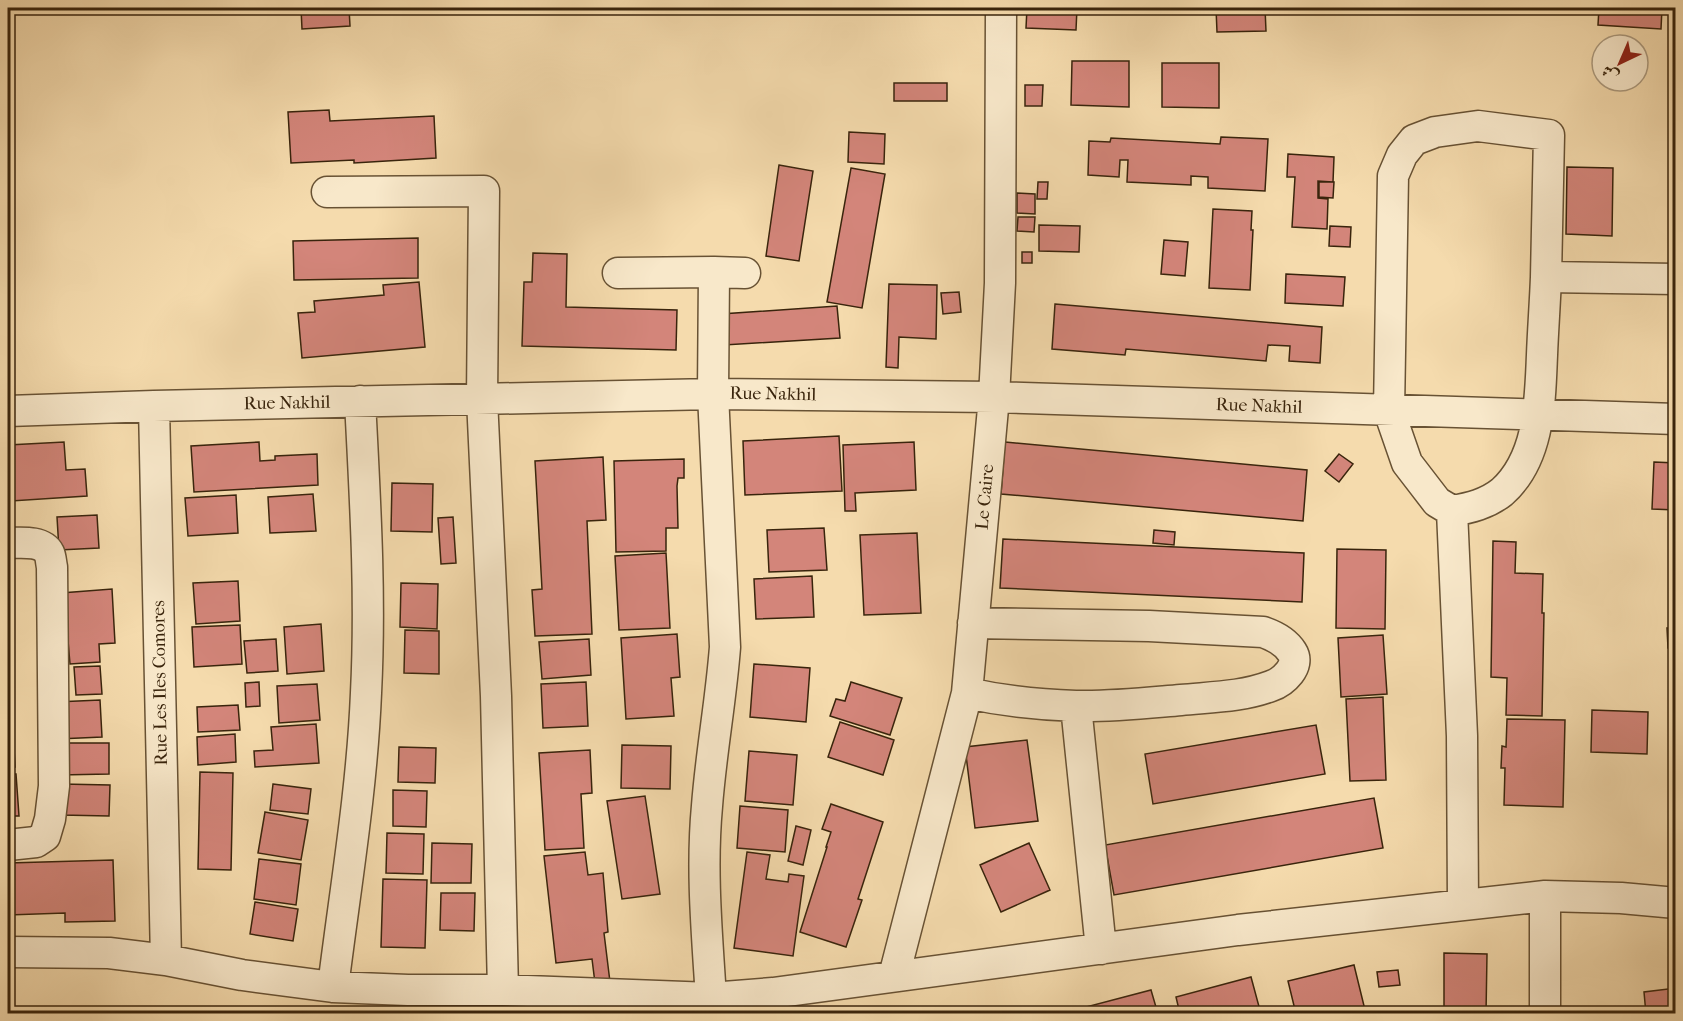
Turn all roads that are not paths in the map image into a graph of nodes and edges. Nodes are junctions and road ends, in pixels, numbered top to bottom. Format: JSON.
{"nodes":[{"id":1,"x":1001,"y":8,"type":"edge"},
{"id":2,"x":327,"y":192,"type":"dead end"},
{"id":3,"x":714,"y":272,"type":"junction"},
{"id":4,"x":618,"y":273,"type":"dead end"},
{"id":5,"x":745,"y":273,"type":"dead end"},
{"id":6,"x":1546,"y":278,"type":"junction"},
{"id":7,"x":1676,"y":279,"type":"edge"},
{"id":8,"x":713,"y":394,"type":"junction"},
{"id":9,"x":994,"y":397,"type":"junction"},
{"id":10,"x":482,"y":399,"type":"junction"},
{"id":11,"x":360,"y":401,"type":"junction"},
{"id":12,"x":154,"y":406,"type":"junction"},
{"id":13,"x":8,"y":411,"type":"edge"},
{"id":14,"x":1389,"y":411,"type":"junction"},
{"id":15,"x":1539,"y":415,"type":"junction"},
{"id":16,"x":1676,"y":419,"type":"edge"},
{"id":17,"x":1452,"y":511,"type":"junction"},
{"id":18,"x":8,"y":543,"type":"edge"},
{"id":19,"x":973,"y":623,"type":"junction"},
{"id":20,"x":967,"y":693,"type":"junction"},
{"id":21,"x":1076,"y":706,"type":"junction"},
{"id":22,"x":8,"y":845,"type":"edge"},
{"id":23,"x":1545,"y":896,"type":"junction"},
{"id":24,"x":1676,"y":903,"type":"edge"},
{"id":25,"x":1463,"y":905,"type":"junction"},
{"id":26,"x":1101,"y":950,"type":"junction"},
{"id":27,"x":8,"y":952,"type":"edge"},
{"id":28,"x":166,"y":960,"type":"junction"},
{"id":29,"x":894,"y":976,"type":"junction"},
{"id":30,"x":333,"y":987,"type":"junction"},
{"id":31,"x":503,"y":990,"type":"junction"},
{"id":32,"x":711,"y":998,"type":"junction"},
{"id":33,"x":1545,"y":1014,"type":"edge"}],
"edges":[{"from":1,"to":9,"type":"street","name":"Le Caire"},
{"from":2,"to":10,"type":"street"},
{"from":3,"to":4,"type":"street"},
{"from":3,"to":5,"type":"street"},
{"from":3,"to":8,"type":"street"},
{"from":6,"to":7,"type":"street"},
{"from":6,"to":14,"type":"street"},
{"from":6,"to":15,"type":"street"},
{"from":8,"to":9,"type":"street","name":"Rue Nakhil"},
{"from":8,"to":10,"type":"street","name":"Rue Nakhil"},
{"from":8,"to":32,"type":"street"},
{"from":9,"to":14,"type":"street","name":"Rue Nakhil"},
{"from":9,"to":19,"type":"street","name":"Le Caire"},
{"from":10,"to":11,"type":"street","name":"Rue Nakhil"},
{"from":10,"to":31,"type":"street"},
{"from":11,"to":12,"type":"street","name":"Rue Nakhil"},
{"from":11,"to":30,"type":"street"},
{"from":12,"to":13,"type":"street","name":"Rue Nakhil"},
{"from":12,"to":28,"type":"street","name":"Rue Les Iles Comores"},
{"from":14,"to":15,"type":"street","name":"Rue Nakhil"},
{"from":14,"to":17,"type":"street"},
{"from":15,"to":16,"type":"street","name":"Rue Nakhil"},
{"from":15,"to":17,"type":"street"},
{"from":17,"to":25,"type":"street"},
{"from":18,"to":22,"type":"street"},
{"from":19,"to":20,"type":"street","name":"Le Caire"},
{"from":19,"to":21,"type":"street"},
{"from":20,"to":21,"type":"street"},
{"from":20,"to":29,"type":"street","name":"Le Caire"},
{"from":21,"to":26,"type":"street"},
{"from":23,"to":24,"type":"street"},
{"from":23,"to":25,"type":"street"},
{"from":23,"to":33,"type":"street"},
{"from":25,"to":26,"type":"street"},
{"from":26,"to":29,"type":"street"},
{"from":27,"to":28,"type":"street"},
{"from":28,"to":30,"type":"street"},
{"from":29,"to":32,"type":"street"},
{"from":30,"to":31,"type":"street"},
{"from":31,"to":32,"type":"street"}]}
